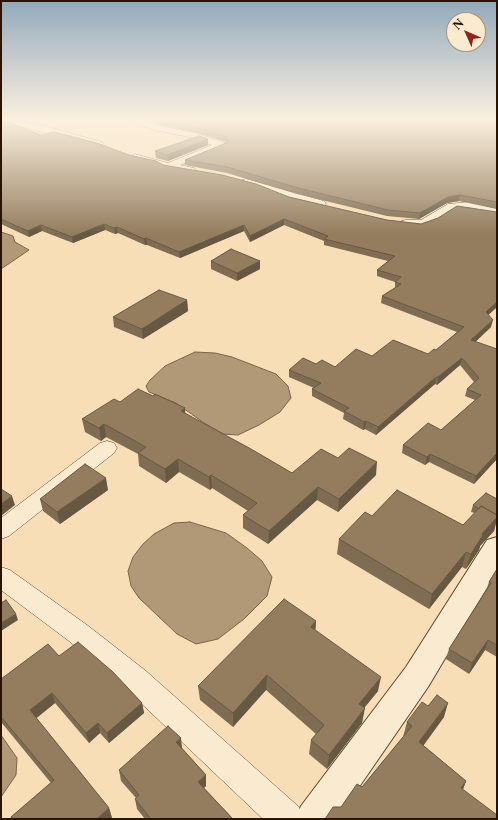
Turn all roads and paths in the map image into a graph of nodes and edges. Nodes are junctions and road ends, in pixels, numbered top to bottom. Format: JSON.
{"nodes":[{"id":1,"x":138,"y":157,"type":"edge"},
{"id":2,"x":192,"y":157,"type":"edge"},
{"id":3,"x":168,"y":167,"type":"junction"},
{"id":4,"x":203,"y":173,"type":"edge"},
{"id":5,"x":236,"y":180,"type":"edge"},
{"id":6,"x":332,"y":207,"type":"edge"},
{"id":7,"x":497,"y":212,"type":"edge"},
{"id":8,"x":394,"y":222,"type":"edge"},
{"id":9,"x":107,"y":448,"type":"dead end"},
{"id":10,"x":1,"y":530,"type":"edge"},
{"id":11,"x":497,"y":547,"type":"edge"},
{"id":12,"x":1,"y":577,"type":"edge"},
{"id":13,"x":287,"y":819,"type":"edge"},
{"id":14,"x":314,"y":819,"type":"edge"}],
"edges":[{"from":1,"to":3,"type":"street"},
{"from":2,"to":3,"type":"street"},
{"from":3,"to":4,"type":"street"},
{"from":5,"to":6,"type":"street"},
{"from":7,"to":8,"type":"street"},
{"from":9,"to":10,"type":"street"},
{"from":11,"to":14,"type":"street"},
{"from":12,"to":13,"type":"street"}]}
